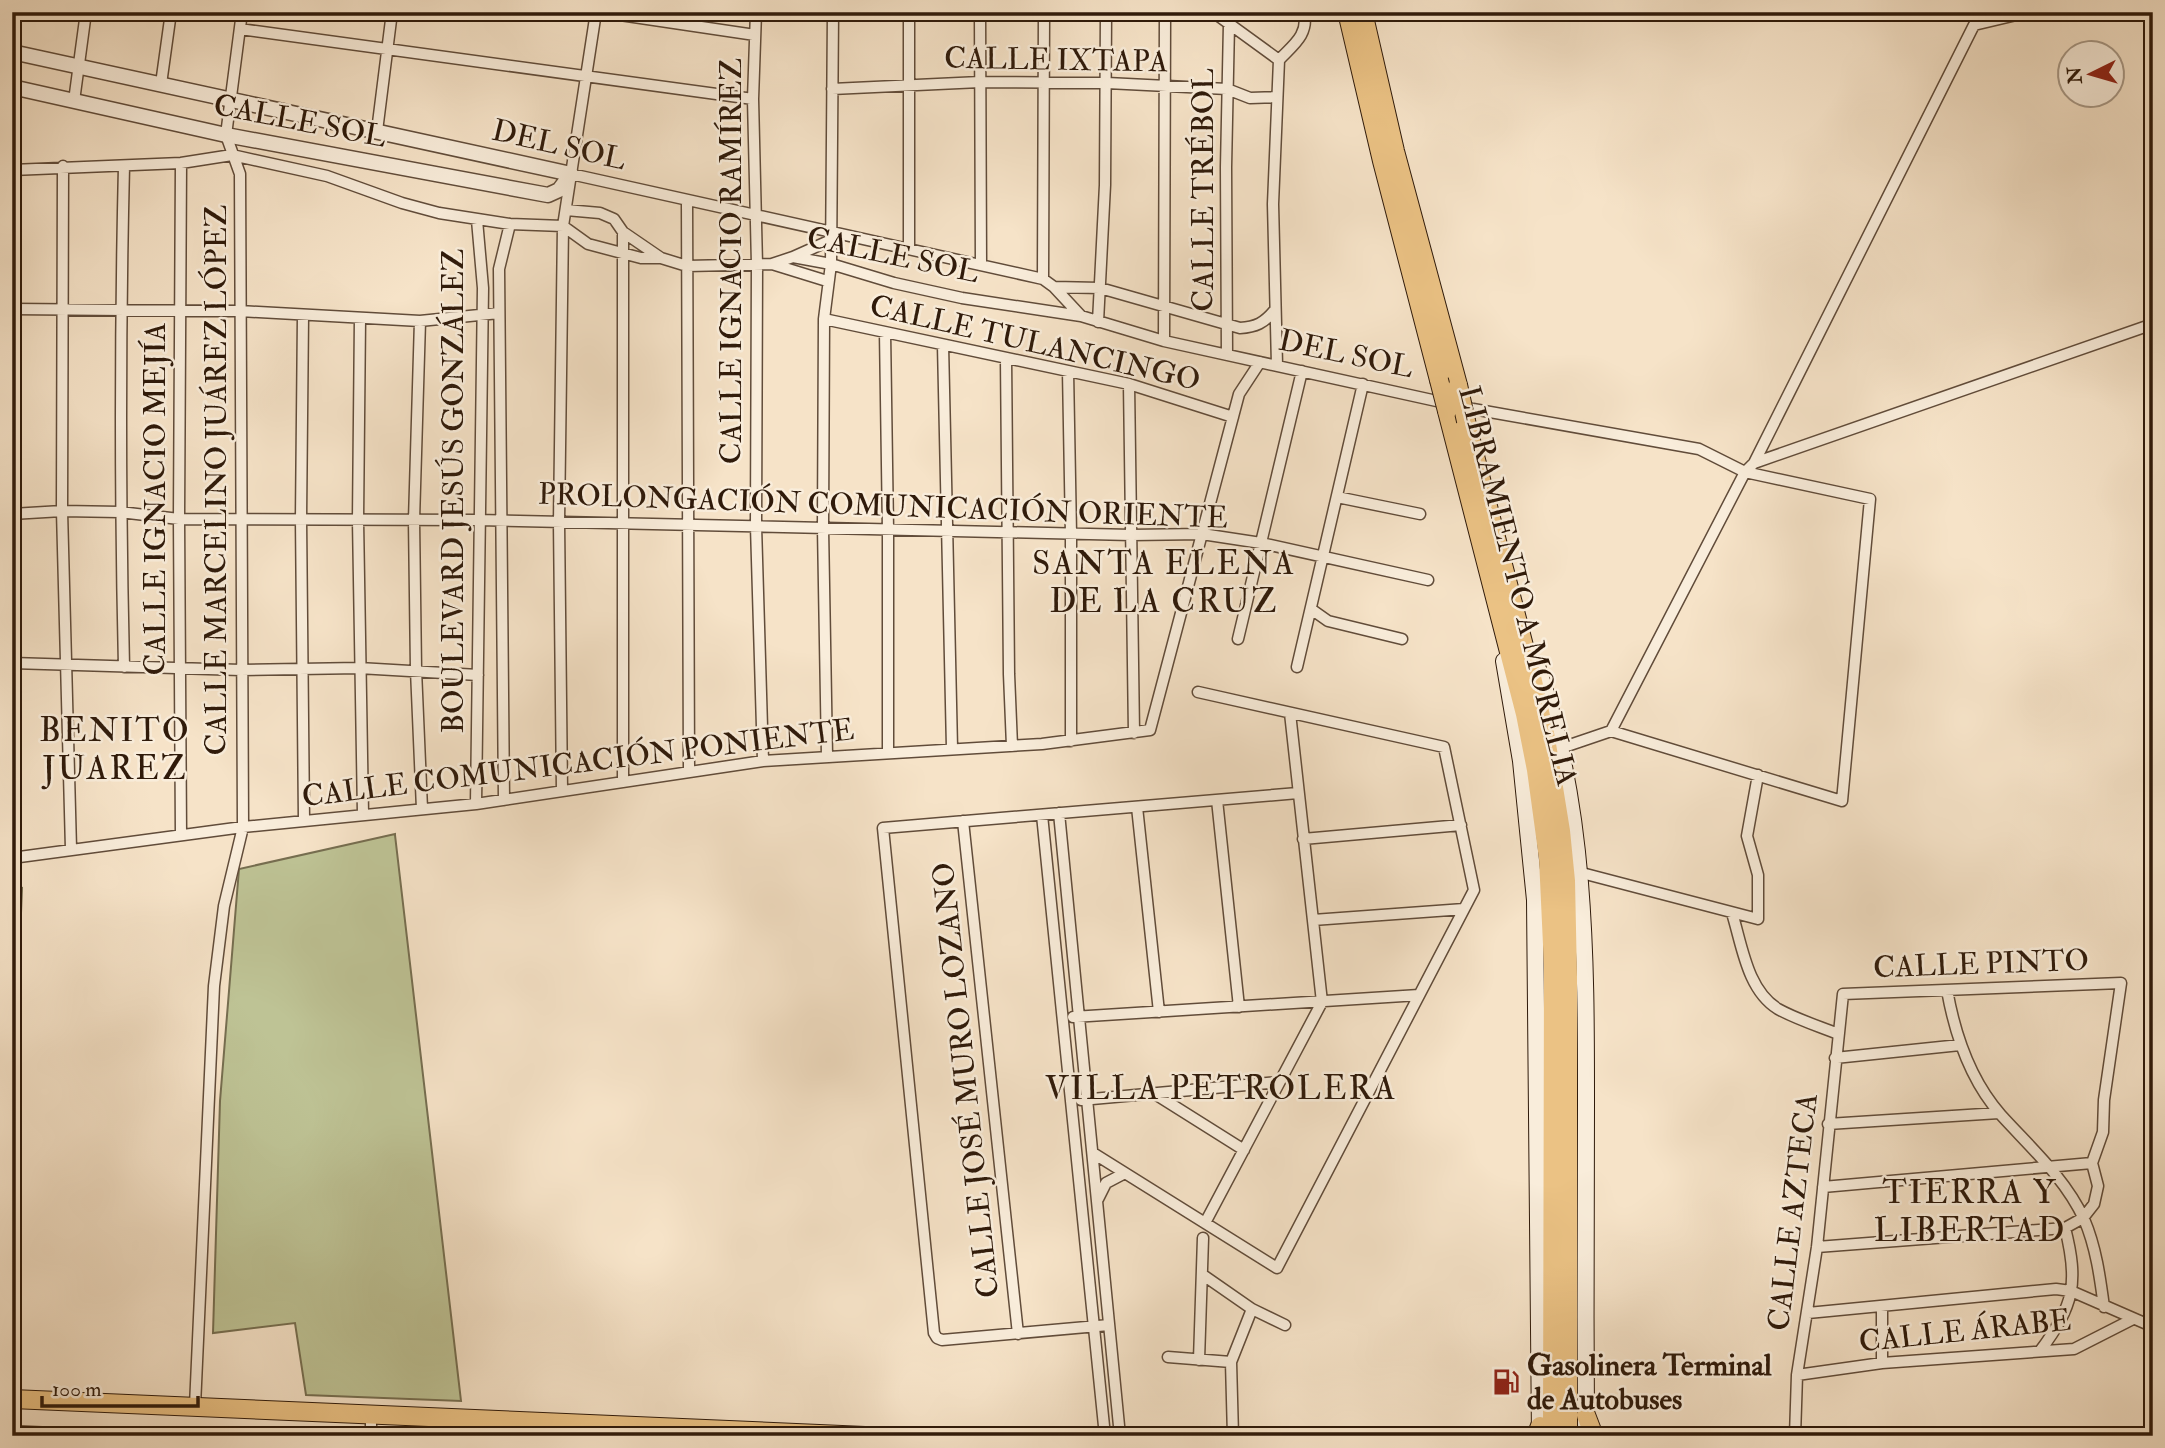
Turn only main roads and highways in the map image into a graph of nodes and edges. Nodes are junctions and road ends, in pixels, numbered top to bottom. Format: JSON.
{"nodes":[{"id":1,"x":1347,"y":12,"type":"edge"},
{"id":2,"x":1363,"y":12,"type":"edge"},
{"id":3,"x":1507,"y":582,"type":"junction"},
{"id":4,"x":12,"y":1399,"type":"edge"},
{"id":5,"x":1586,"y":1415,"type":"junction"},
{"id":6,"x":1551,"y":1432,"type":"edge"},
{"id":7,"x":12,"y":1434,"type":"edge"},
{"id":8,"x":42,"y":1436,"type":"edge"},
{"id":9,"x":865,"y":1436,"type":"edge"},
{"id":10,"x":1586,"y":1436,"type":"edge"},
{"id":11,"x":1594,"y":1436,"type":"edge"}],
"edges":[{"from":1,"to":6,"type":"main road","name":"LIBRAMIENTO A MORELIA","bridge":true},
{"from":2,"to":3,"type":"main road","name":"LIBRAMIENTO A MORELIA","bridge":true},
{"from":3,"to":5,"type":"main road"},
{"from":3,"to":6,"type":"main road","name":"LIBRAMIENTO A MORELIA"},
{"from":4,"to":9,"type":"main road"},
{"from":5,"to":10,"type":"main road"},
{"from":5,"to":11,"type":"main road"},
{"from":7,"to":8,"type":"main road"}]}
